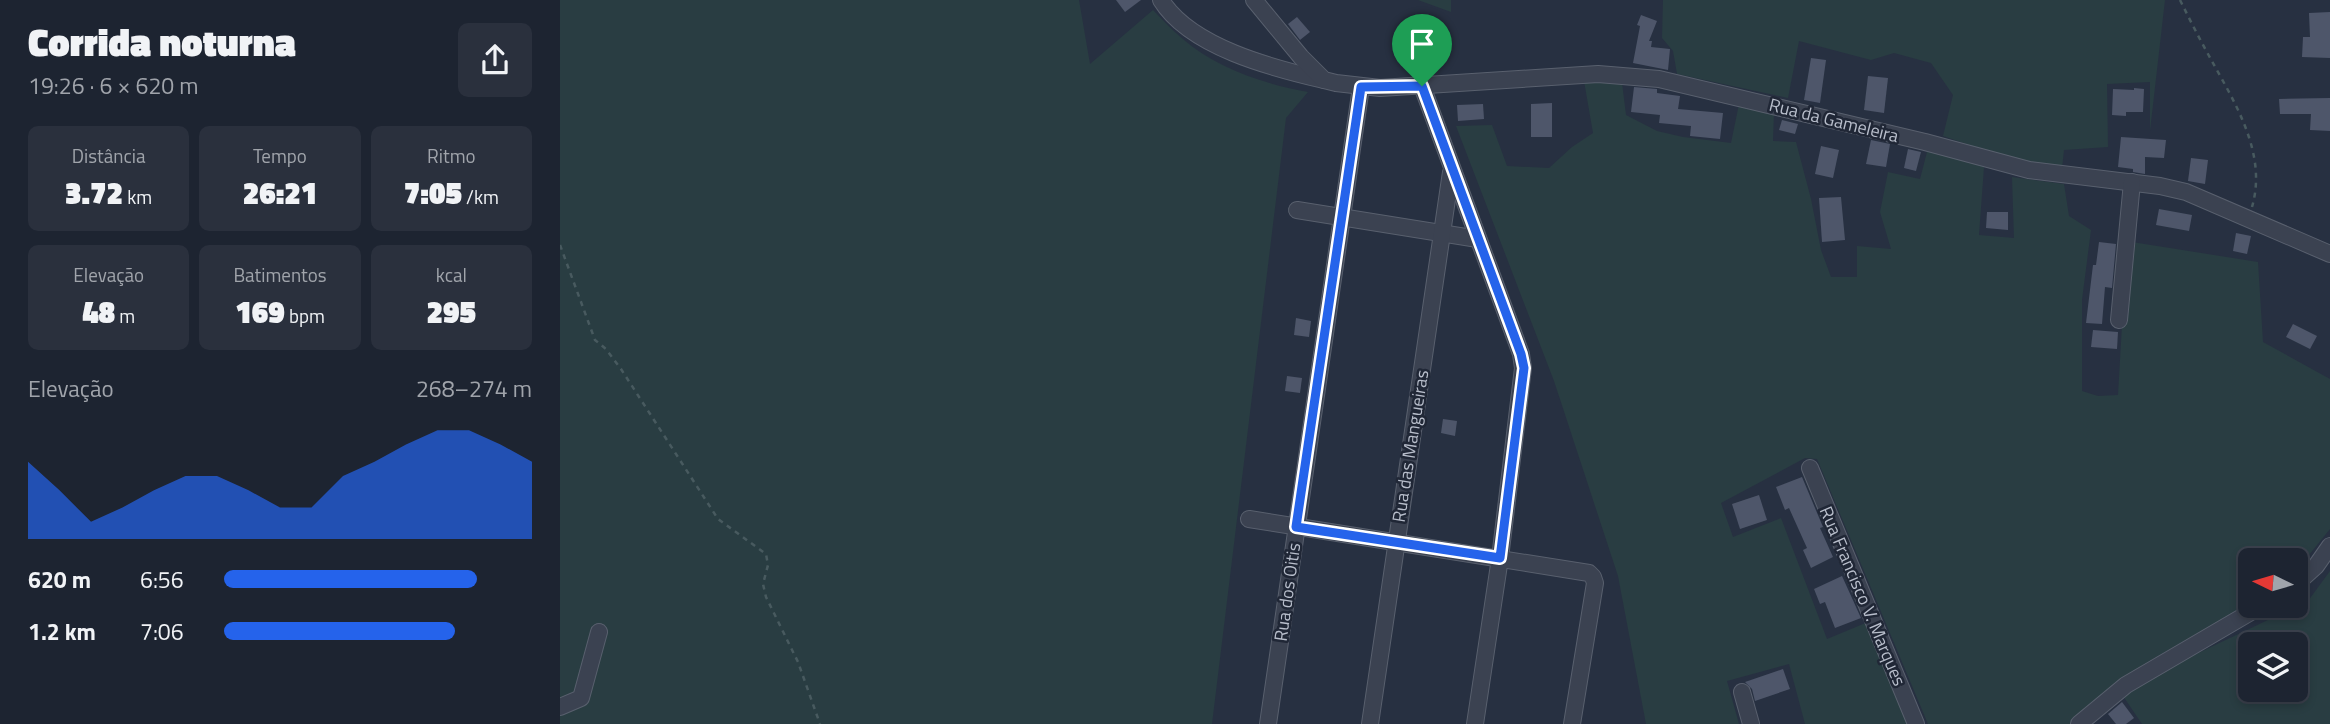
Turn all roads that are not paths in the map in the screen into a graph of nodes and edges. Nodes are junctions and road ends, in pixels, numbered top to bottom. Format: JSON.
{"nodes":[{"id":1,"x":1161,"y":0,"type":"edge"},
{"id":2,"x":1254,"y":0,"type":"edge"},
{"id":3,"x":1324,"y":80,"type":"junction"},
{"id":4,"x":1422,"y":86,"type":"junction"},
{"id":5,"x":1361,"y":87,"type":"junction"},
{"id":6,"x":1452,"y":168,"type":"junction"},
{"id":7,"x":2133,"y":182,"type":"junction"},
{"id":8,"x":1297,"y":210,"type":"dead end"},
{"id":9,"x":1340,"y":217,"type":"junction"},
{"id":10,"x":1444,"y":233,"type":"junction"},
{"id":11,"x":1478,"y":239,"type":"junction"},
{"id":12,"x":2330,"y":254,"type":"edge"},
{"id":13,"x":2119,"y":320,"type":"dead end"},
{"id":14,"x":1810,"y":468,"type":"dead end"},
{"id":15,"x":1249,"y":519,"type":"dead end"},
{"id":16,"x":1296,"y":527,"type":"junction"},
{"id":17,"x":1395,"y":542,"type":"junction"},
{"id":18,"x":2330,"y":546,"type":"edge"},
{"id":19,"x":1500,"y":558,"type":"junction"},
{"id":20,"x":2308,"y":573,"type":"edge"},
{"id":21,"x":2240,"y":618,"type":"edge"},
{"id":22,"x":599,"y":632,"type":"dead end"},
{"id":23,"x":1742,"y":692,"type":"dead end"},
{"id":24,"x":560,"y":707,"type":"edge"},
{"id":25,"x":1268,"y":724,"type":"edge"},
{"id":26,"x":1370,"y":724,"type":"edge"},
{"id":27,"x":1475,"y":724,"type":"edge"},
{"id":28,"x":1572,"y":724,"type":"edge"},
{"id":29,"x":1751,"y":724,"type":"edge"},
{"id":30,"x":1916,"y":724,"type":"edge"},
{"id":31,"x":2079,"y":724,"type":"edge"}],
"edges":[{"from":1,"to":3,"type":"street","name":"Rua da Gameleira"},
{"from":2,"to":3,"type":"street"},
{"from":3,"to":5,"type":"street","name":"Rua da Gameleira"},
{"from":4,"to":5,"type":"street","name":"Rua da Gameleira"},
{"from":4,"to":6,"type":"street"},
{"from":4,"to":7,"type":"street","name":"Rua da Gameleira"},
{"from":5,"to":9,"type":"street","name":"Rua dos Oitis"},
{"from":6,"to":10,"type":"street","name":"Rua das Mangueiras"},
{"from":6,"to":11,"type":"street"},
{"from":7,"to":12,"type":"street","name":"Rua da Gameleira"},
{"from":7,"to":13,"type":"street"},
{"from":8,"to":9,"type":"street"},
{"from":9,"to":10,"type":"street"},
{"from":9,"to":16,"type":"street","name":"Rua dos Oitis"},
{"from":10,"to":11,"type":"street"},
{"from":10,"to":17,"type":"street","name":"Rua das Mangueiras"},
{"from":11,"to":19,"type":"street"},
{"from":14,"to":30,"type":"street","name":"Rua Francisco V. Marques"},
{"from":15,"to":16,"type":"street"},
{"from":16,"to":17,"type":"street"},
{"from":16,"to":25,"type":"street","name":"Rua dos Oitis"},
{"from":17,"to":19,"type":"street"},
{"from":17,"to":26,"type":"street","name":"Rua das Mangueiras"},
{"from":18,"to":20,"type":"street"},
{"from":19,"to":27,"type":"street"},
{"from":19,"to":28,"type":"street"},
{"from":21,"to":31,"type":"street"},
{"from":22,"to":24,"type":"street"},
{"from":23,"to":29,"type":"street"}]}
